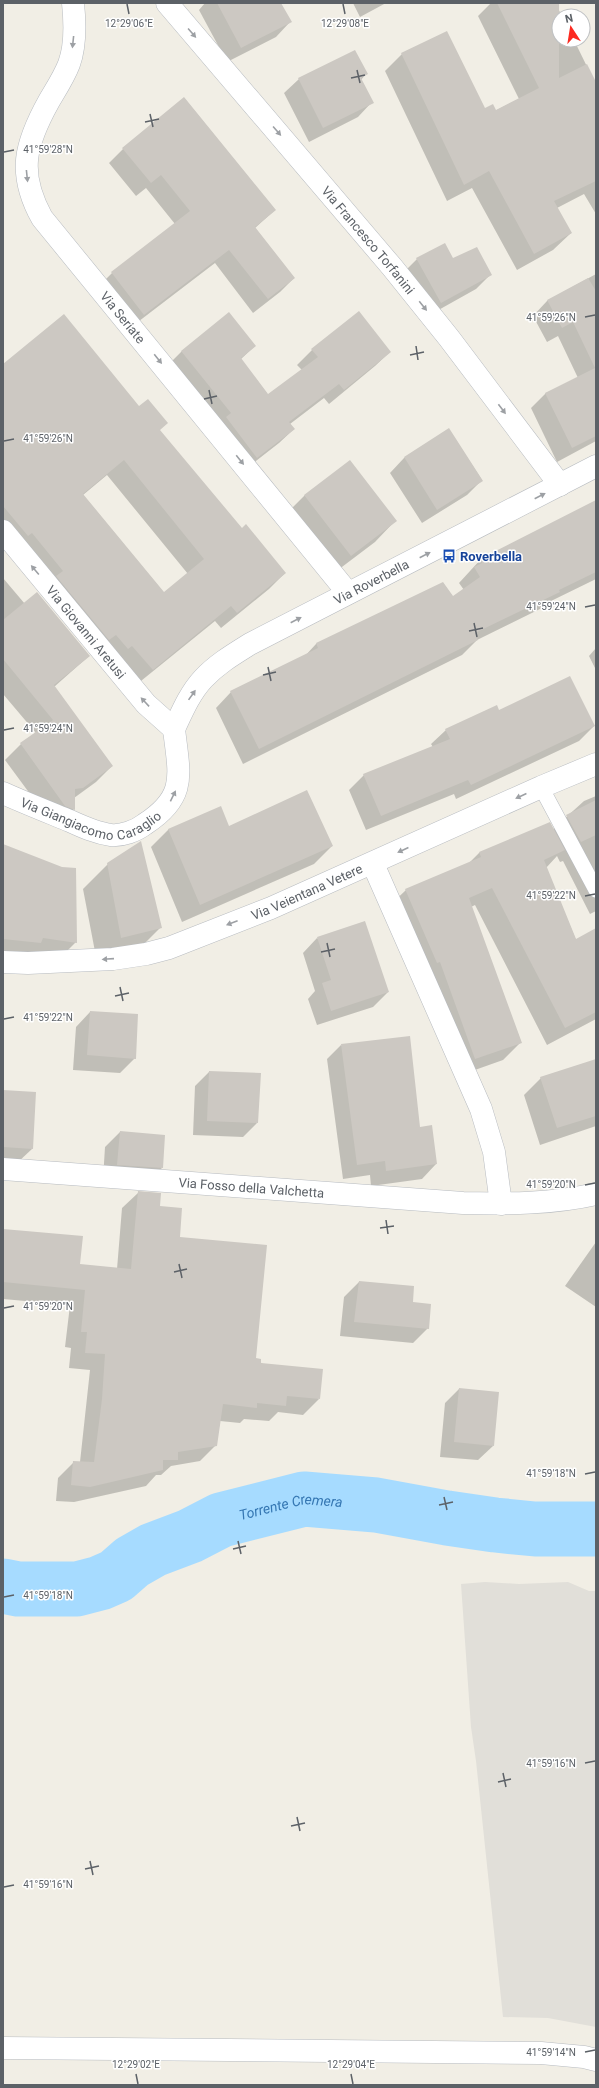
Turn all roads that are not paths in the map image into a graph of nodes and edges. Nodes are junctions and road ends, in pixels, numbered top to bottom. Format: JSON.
{"nodes":[{"id":1,"x":73,"y":3,"type":"edge"},
{"id":2,"x":167,"y":3,"type":"edge"},
{"id":3,"x":596,"y":466,"type":"edge"},
{"id":4,"x":560,"y":486,"type":"junction"},
{"id":5,"x":3,"y":531,"type":"edge"},
{"id":6,"x":348,"y":594,"type":"junction"},
{"id":7,"x":174,"y":729,"type":"junction"},
{"id":8,"x":596,"y":764,"type":"edge"},
{"id":9,"x":541,"y":787,"type":"junction"},
{"id":10,"x":3,"y":793,"type":"edge"},
{"id":11,"x":373,"y":864,"type":"junction"},
{"id":12,"x":596,"y":890,"type":"edge"},
{"id":13,"x":3,"y":962,"type":"edge"},
{"id":14,"x":3,"y":1169,"type":"edge"},
{"id":15,"x":596,"y":1194,"type":"edge"},
{"id":16,"x":500,"y":1204,"type":"junction"},
{"id":17,"x":3,"y":2048,"type":"edge"},
{"id":18,"x":596,"y":2060,"type":"edge"}],
"edges":[{"from":1,"to":6,"type":"street","name":"Via Seriate","one_way":true},
{"from":2,"to":4,"type":"street","name":"Via Francesco Torfanini","one_way":true},
{"from":3,"to":4,"type":"street","name":"Via Roverbella"},
{"from":6,"to":4,"type":"street","name":"Via Roverbella","one_way":true},
{"from":7,"to":5,"type":"street","name":"Via Giovanni Aretusi","one_way":true},
{"from":7,"to":6,"type":"street","name":"Via Roverbella","one_way":true},
{"from":10,"to":7,"type":"street","name":"Via Giangiacomo Caraglio","one_way":true},
{"from":8,"to":9,"type":"street","name":"Via Veientana Vetere"},
{"from":9,"to":11,"type":"street","name":"Via Veientana Vetere","one_way":true},
{"from":9,"to":12,"type":"lane"},
{"from":11,"to":13,"type":"street","name":"Via Veientana Vetere","one_way":true},
{"from":11,"to":16,"type":"street"},
{"from":14,"to":16,"type":"street","name":"Via Fosso della Valchetta"},
{"from":15,"to":16,"type":"street","name":"Via Fosso della Valchetta"},
{"from":17,"to":18,"type":"street"}]}
